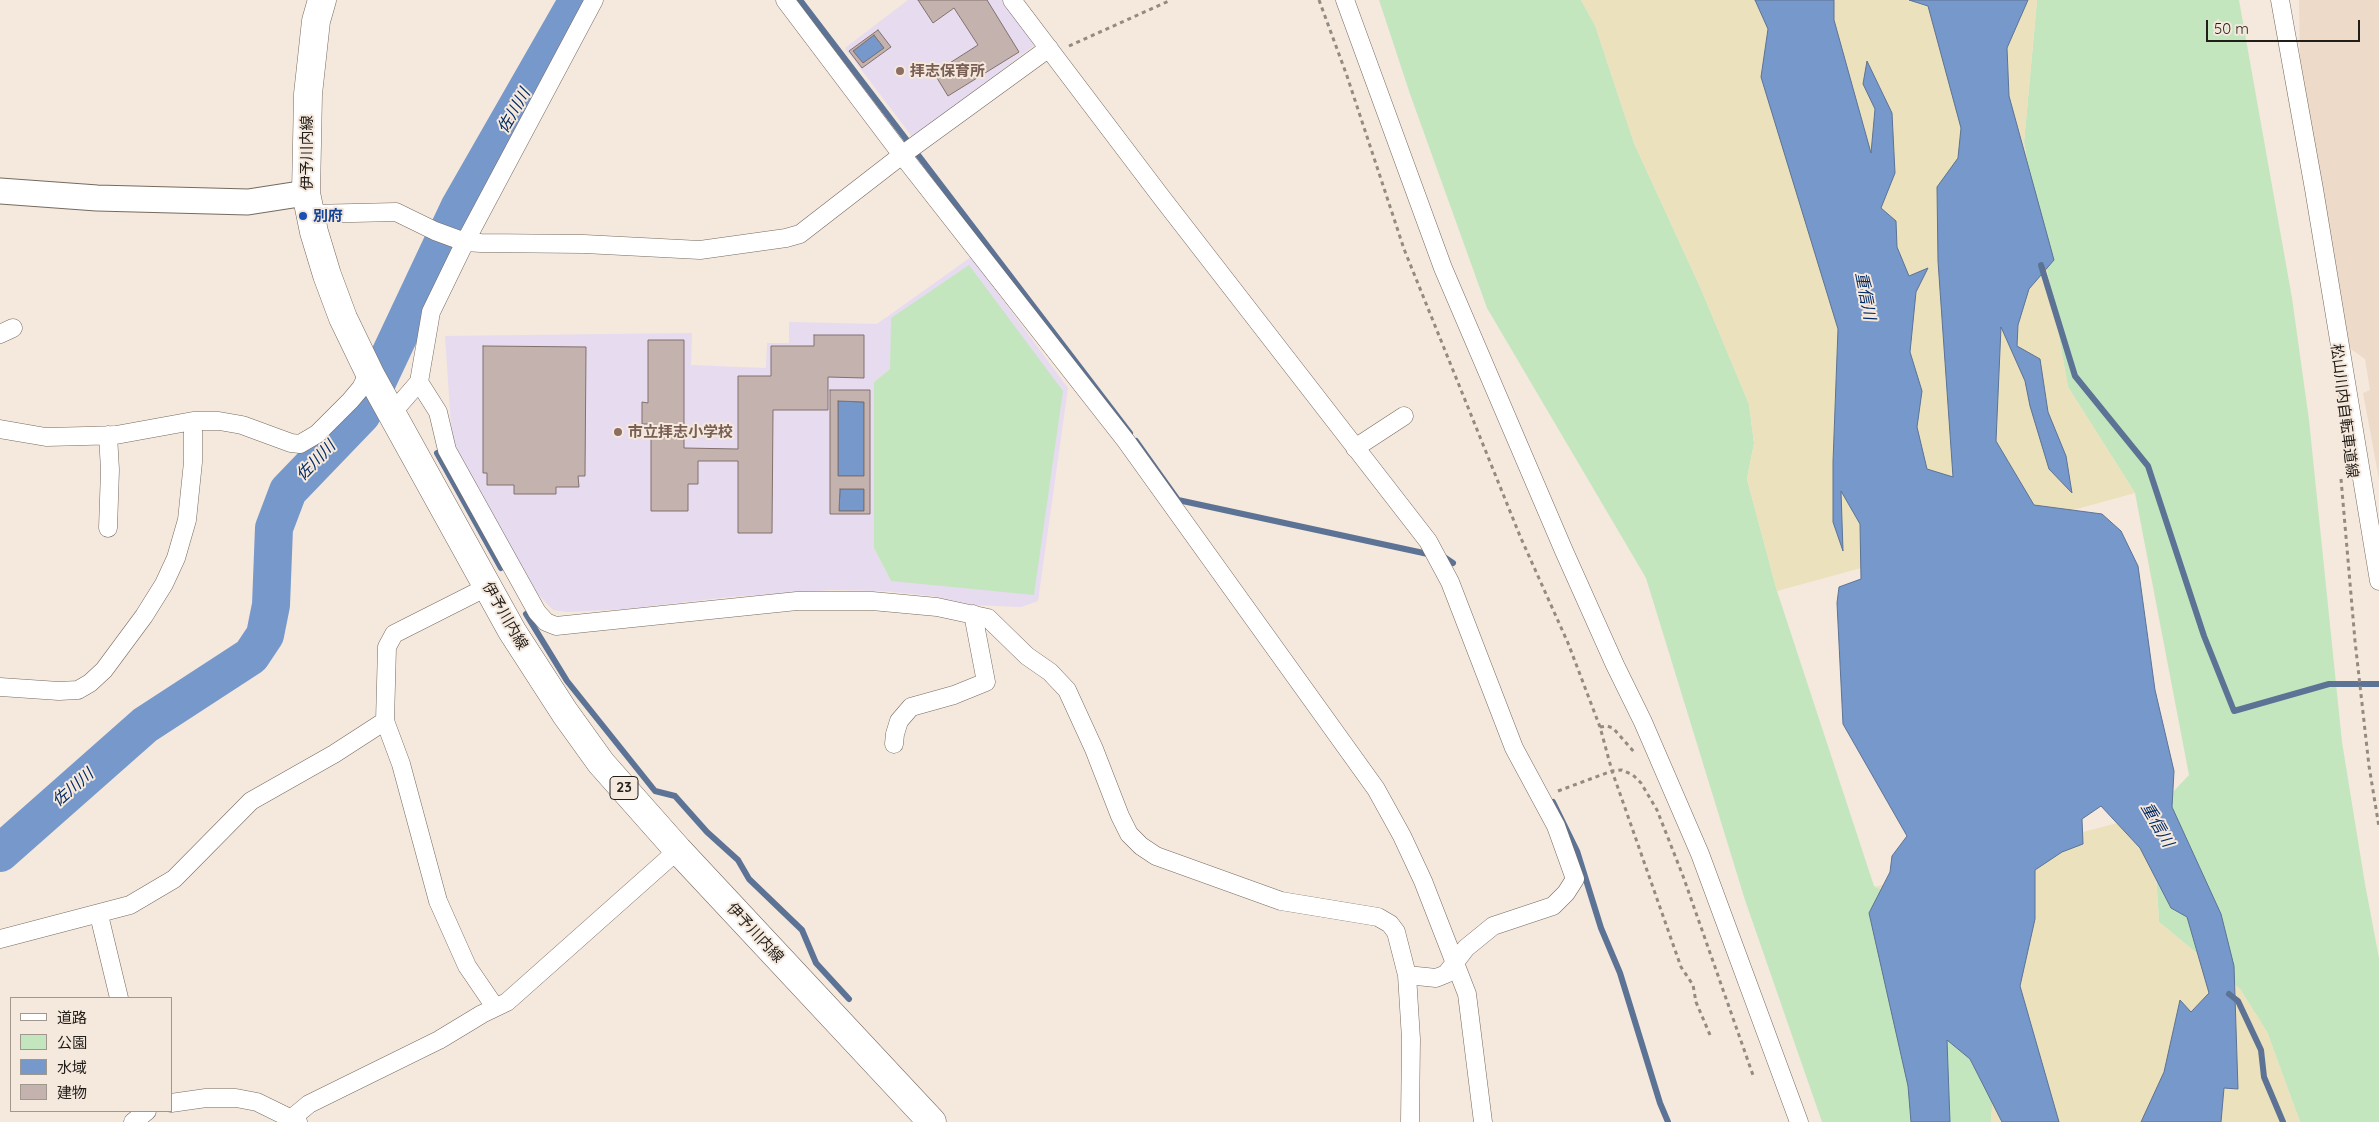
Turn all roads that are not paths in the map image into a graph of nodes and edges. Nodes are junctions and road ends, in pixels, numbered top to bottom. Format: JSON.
{"nodes":[{"id":1,"x":322,"y":0,"type":"edge"},
{"id":2,"x":594,"y":0,"type":"edge"},
{"id":3,"x":785,"y":0,"type":"edge"},
{"id":4,"x":1012,"y":0,"type":"edge"},
{"id":5,"x":1345,"y":0,"type":"edge"},
{"id":6,"x":2280,"y":0,"type":"edge"},
{"id":7,"x":1051,"y":51,"type":"junction"},
{"id":8,"x":902,"y":155,"type":"junction"},
{"id":9,"x":0,"y":191,"type":"edge"},
{"id":10,"x":308,"y":204,"type":"junction"},
{"id":11,"x":462,"y":241,"type":"junction"},
{"id":12,"x":370,"y":374,"type":"junction"},
{"id":13,"x":419,"y":382,"type":"junction"},
{"id":14,"x":389,"y":408,"type":"junction"},
{"id":15,"x":1404,"y":416,"type":"dead end"},
{"id":16,"x":194,"y":421,"type":"junction"},
{"id":17,"x":0,"y":429,"type":"edge"},
{"id":18,"x":108,"y":435,"type":"junction"},
{"id":19,"x":1355,"y":448,"type":"junction"},
{"id":20,"x":108,"y":528,"type":"dead end"},
{"id":21,"x":2379,"y":581,"type":"edge"},
{"id":22,"x":487,"y":587,"type":"junction"},
{"id":23,"x":973,"y":614,"type":"junction"},
{"id":24,"x":0,"y":687,"type":"edge"},
{"id":25,"x":384,"y":720,"type":"junction"},
{"id":26,"x":894,"y":744,"type":"dead end"},
{"id":27,"x":678,"y":850,"type":"junction"},
{"id":28,"x":99,"y":915,"type":"junction"},
{"id":29,"x":0,"y":939,"type":"edge"},
{"id":30,"x":1456,"y":963,"type":"junction"},
{"id":31,"x":1407,"y":975,"type":"junction"},
{"id":32,"x":119,"y":997,"type":"edge"},
{"id":33,"x":495,"y":1007,"type":"junction"},
{"id":34,"x":172,"y":1103,"type":"edge"},
{"id":35,"x":146,"y":1112,"type":"edge"},
{"id":36,"x":295,"y":1120,"type":"edge"},
{"id":37,"x":133,"y":1122,"type":"edge"},
{"id":38,"x":932,"y":1122,"type":"edge"},
{"id":39,"x":1410,"y":1122,"type":"edge"},
{"id":40,"x":1483,"y":1122,"type":"edge"},
{"id":41,"x":1798,"y":1122,"type":"edge"}],
"edges":[{"from":1,"to":10,"type":"main road","name":"伊予川内線","number":"23"},
{"from":2,"to":11,"type":"street"},
{"from":3,"to":8,"type":"street"},
{"from":4,"to":7,"type":"street"},
{"from":5,"to":41,"type":"street"},
{"from":6,"to":21,"type":"street"},
{"from":7,"to":8,"type":"street"},
{"from":7,"to":19,"type":"street"},
{"from":8,"to":11,"type":"street"},
{"from":8,"to":30,"type":"street"},
{"from":9,"to":10,"type":"street"},
{"from":10,"to":11,"type":"street"},
{"from":10,"to":12,"type":"main road","name":"伊予川内線","number":"23"},
{"from":11,"to":13,"type":"street"},
{"from":12,"to":14,"type":"main road","name":"伊予川内線","number":"23"},
{"from":12,"to":16,"type":"street"},
{"from":13,"to":14,"type":"street"},
{"from":13,"to":23,"type":"street"},
{"from":14,"to":22,"type":"main road","name":"伊予川内線","number":"23"},
{"from":15,"to":19,"type":"street"},
{"from":16,"to":18,"type":"street"},
{"from":16,"to":24,"type":"street"},
{"from":17,"to":18,"type":"street"},
{"from":18,"to":20,"type":"street"},
{"from":19,"to":30,"type":"street"},
{"from":22,"to":25,"type":"street"},
{"from":22,"to":27,"type":"main road","name":"伊予川内線","number":"23"},
{"from":23,"to":26,"type":"street"},
{"from":23,"to":31,"type":"street"},
{"from":25,"to":28,"type":"street"},
{"from":25,"to":33,"type":"street"},
{"from":27,"to":33,"type":"street"},
{"from":27,"to":38,"type":"main road","name":"伊予川内線","number":"23"},
{"from":28,"to":29,"type":"street"},
{"from":28,"to":32,"type":"street"},
{"from":30,"to":31,"type":"street"},
{"from":30,"to":40,"type":"street"},
{"from":31,"to":39,"type":"street"},
{"from":33,"to":36,"type":"street"},
{"from":34,"to":36,"type":"street"},
{"from":35,"to":37,"type":"street"}]}
